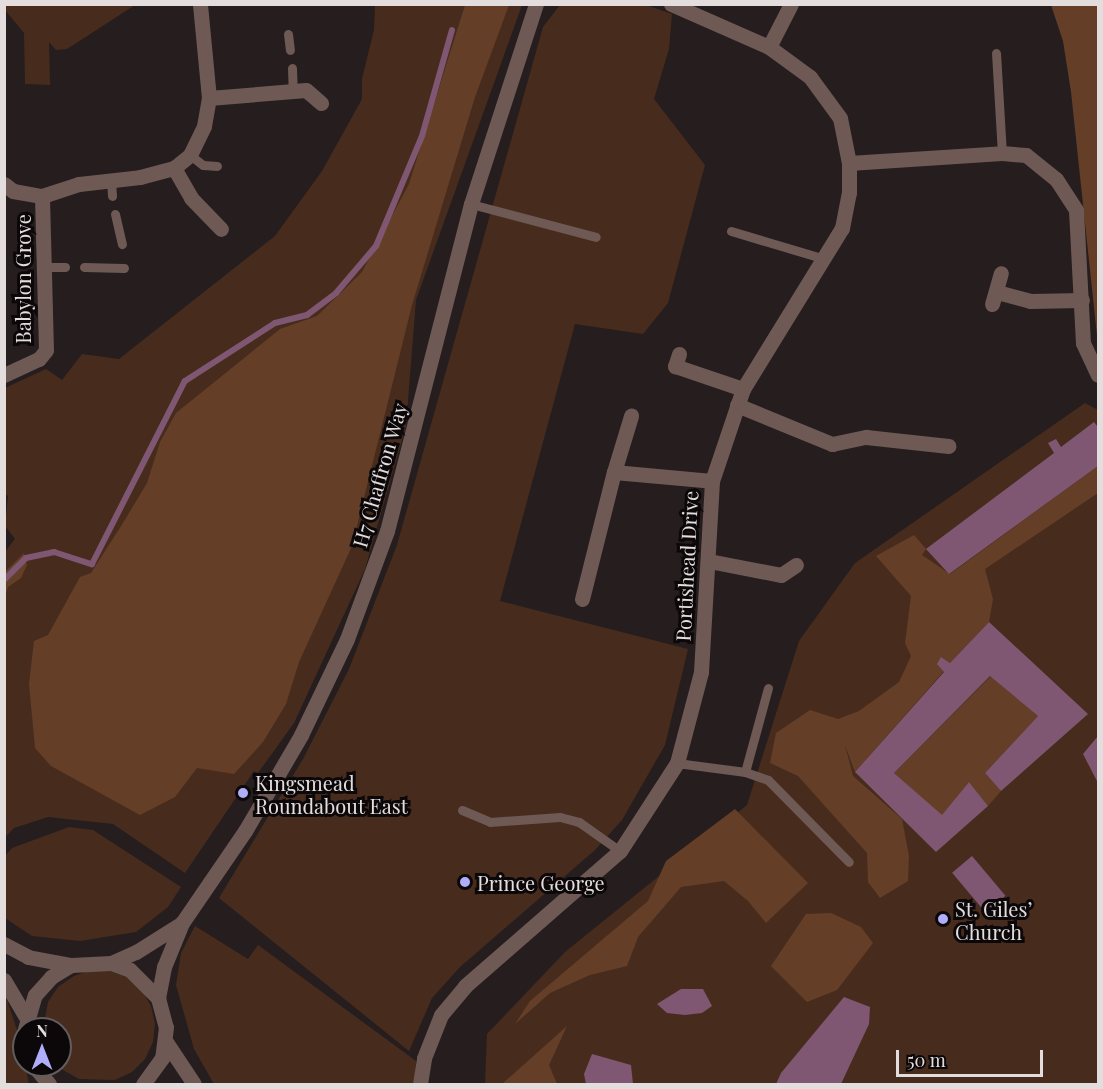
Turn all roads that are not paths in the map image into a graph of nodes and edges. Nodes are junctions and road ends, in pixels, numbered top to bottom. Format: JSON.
{"nodes":[{"id":1,"x":200,"y":4,"type":"edge"},
{"id":2,"x":536,"y":4,"type":"edge"},
{"id":3,"x":671,"y":4,"type":"edge"},
{"id":4,"x":791,"y":4,"type":"edge"},
{"id":5,"x":288,"y":34,"type":"dead end"},
{"id":6,"x":770,"y":47,"type":"junction"},
{"id":7,"x":290,"y":50,"type":"dead end"},
{"id":8,"x":996,"y":53,"type":"dead end"},
{"id":9,"x":292,"y":68,"type":"dead end"},
{"id":10,"x":293,"y":91,"type":"junction"},
{"id":11,"x":209,"y":98,"type":"junction"},
{"id":12,"x":321,"y":103,"type":"dead end"},
{"id":13,"x":1002,"y":153,"type":"junction"},
{"id":14,"x":190,"y":155,"type":"junction"},
{"id":15,"x":849,"y":164,"type":"junction"},
{"id":16,"x":218,"y":166,"type":"dead end"},
{"id":17,"x":174,"y":168,"type":"junction"},
{"id":18,"x":4,"y":184,"type":"edge"},
{"id":19,"x":42,"y":196,"type":"junction"},
{"id":20,"x":471,"y":204,"type":"junction"},
{"id":21,"x":115,"y":214,"type":"dead end"},
{"id":22,"x":221,"y":229,"type":"dead end"},
{"id":23,"x":730,"y":231,"type":"dead end"},
{"id":24,"x":596,"y":237,"type":"dead end"},
{"id":25,"x":122,"y":244,"type":"dead end"},
{"id":26,"x":825,"y":259,"type":"junction"},
{"id":27,"x":42,"y":267,"type":"junction"},
{"id":28,"x":65,"y":267,"type":"dead end"},
{"id":29,"x":84,"y":267,"type":"dead end"},
{"id":30,"x":124,"y":267,"type":"dead end"},
{"id":31,"x":1001,"y":273,"type":"dead end"},
{"id":32,"x":1082,"y":300,"type":"junction"},
{"id":33,"x":680,"y":354,"type":"dead end"},
{"id":34,"x":4,"y":375,"type":"edge"},
{"id":35,"x":1098,"y":375,"type":"edge"},
{"id":36,"x":743,"y":389,"type":"junction"},
{"id":37,"x":737,"y":405,"type":"junction"},
{"id":38,"x":631,"y":416,"type":"dead end"},
{"id":39,"x":949,"y":446,"type":"dead end"},
{"id":40,"x":614,"y":472,"type":"junction"},
{"id":41,"x":712,"y":481,"type":"junction"},
{"id":42,"x":709,"y":561,"type":"junction"},
{"id":43,"x":796,"y":566,"type":"dead end"},
{"id":44,"x":582,"y":598,"type":"dead end"},
{"id":45,"x":768,"y":688,"type":"dead end"},
{"id":46,"x":677,"y":763,"type":"junction"},
{"id":47,"x":746,"y":772,"type":"junction"},
{"id":48,"x":462,"y":810,"type":"dead end"},
{"id":49,"x":620,"y":851,"type":"junction"},
{"id":50,"x":849,"y":862,"type":"dead end"},
{"id":51,"x":182,"y":923,"type":"junction"},
{"id":52,"x":4,"y":944,"type":"edge"},
{"id":53,"x":111,"y":963,"type":"junction"},
{"id":54,"x":71,"y":965,"type":"junction"},
{"id":55,"x":4,"y":980,"type":"edge"},
{"id":56,"x":158,"y":998,"type":"junction"},
{"id":57,"x":22,"y":1017,"type":"edge"},
{"id":58,"x":27,"y":1017,"type":"edge"},
{"id":59,"x":166,"y":1042,"type":"junction"},
{"id":60,"x":143,"y":1084,"type":"edge"},
{"id":61,"x":194,"y":1084,"type":"edge"},
{"id":62,"x":420,"y":1084,"type":"edge"}],
"edges":[{"from":1,"to":11,"type":"street"},
{"from":2,"to":20,"type":"street","name":"H7 Chaffron Way"},
{"from":3,"to":6,"type":"street","name":"Portishead Drive"},
{"from":4,"to":6,"type":"street"},
{"from":5,"to":7,"type":"lane"},
{"from":6,"to":15,"type":"street","name":"Portishead Drive"},
{"from":8,"to":13,"type":"lane"},
{"from":9,"to":10,"type":"lane"},
{"from":10,"to":11,"type":"street"},
{"from":10,"to":12,"type":"street"},
{"from":11,"to":14,"type":"street"},
{"from":13,"to":15,"type":"street"},
{"from":13,"to":32,"type":"street"},
{"from":14,"to":16,"type":"lane"},
{"from":14,"to":17,"type":"street"},
{"from":15,"to":26,"type":"street","name":"Portishead Drive"},
{"from":17,"to":19,"type":"street"},
{"from":17,"to":22,"type":"street"},
{"from":18,"to":19,"type":"street"},
{"from":19,"to":27,"type":"street","name":"Babylon Grove"},
{"from":20,"to":24,"type":"lane"},
{"from":20,"to":51,"type":"street","name":"H7 Chaffron Way"},
{"from":21,"to":25,"type":"lane"},
{"from":23,"to":26,"type":"lane"},
{"from":26,"to":36,"type":"street","name":"Portishead Drive"},
{"from":27,"to":28,"type":"lane"},
{"from":27,"to":34,"type":"street","name":"Babylon Grove"},
{"from":29,"to":30,"type":"lane"},
{"from":31,"to":32,"type":"street"},
{"from":32,"to":35,"type":"street"},
{"from":33,"to":36,"type":"street"},
{"from":36,"to":37,"type":"street","name":"Portishead Drive"},
{"from":37,"to":39,"type":"street"},
{"from":37,"to":41,"type":"street","name":"Portishead Drive"},
{"from":38,"to":40,"type":"street"},
{"from":40,"to":41,"type":"street"},
{"from":40,"to":44,"type":"street"},
{"from":41,"to":42,"type":"street","name":"Portishead Drive"},
{"from":42,"to":43,"type":"street"},
{"from":42,"to":46,"type":"street","name":"Portishead Drive"},
{"from":45,"to":47,"type":"lane"},
{"from":46,"to":47,"type":"lane"},
{"from":46,"to":49,"type":"street","name":"Portishead Drive"},
{"from":47,"to":50,"type":"lane"},
{"from":48,"to":49,"type":"lane"},
{"from":49,"to":62,"type":"street","name":"Portishead Drive"},
{"from":51,"to":53,"type":"street","name":"H7 Chaffron Way"},
{"from":51,"to":56,"type":"street","name":"H7 Chaffron Way"},
{"from":52,"to":54,"type":"street"},
{"from":53,"to":54,"type":"street"},
{"from":53,"to":56,"type":"street"},
{"from":54,"to":58,"type":"street"},
{"from":55,"to":57,"type":"street"},
{"from":56,"to":59,"type":"street"},
{"from":59,"to":60,"type":"street"},
{"from":59,"to":61,"type":"street"}]}
